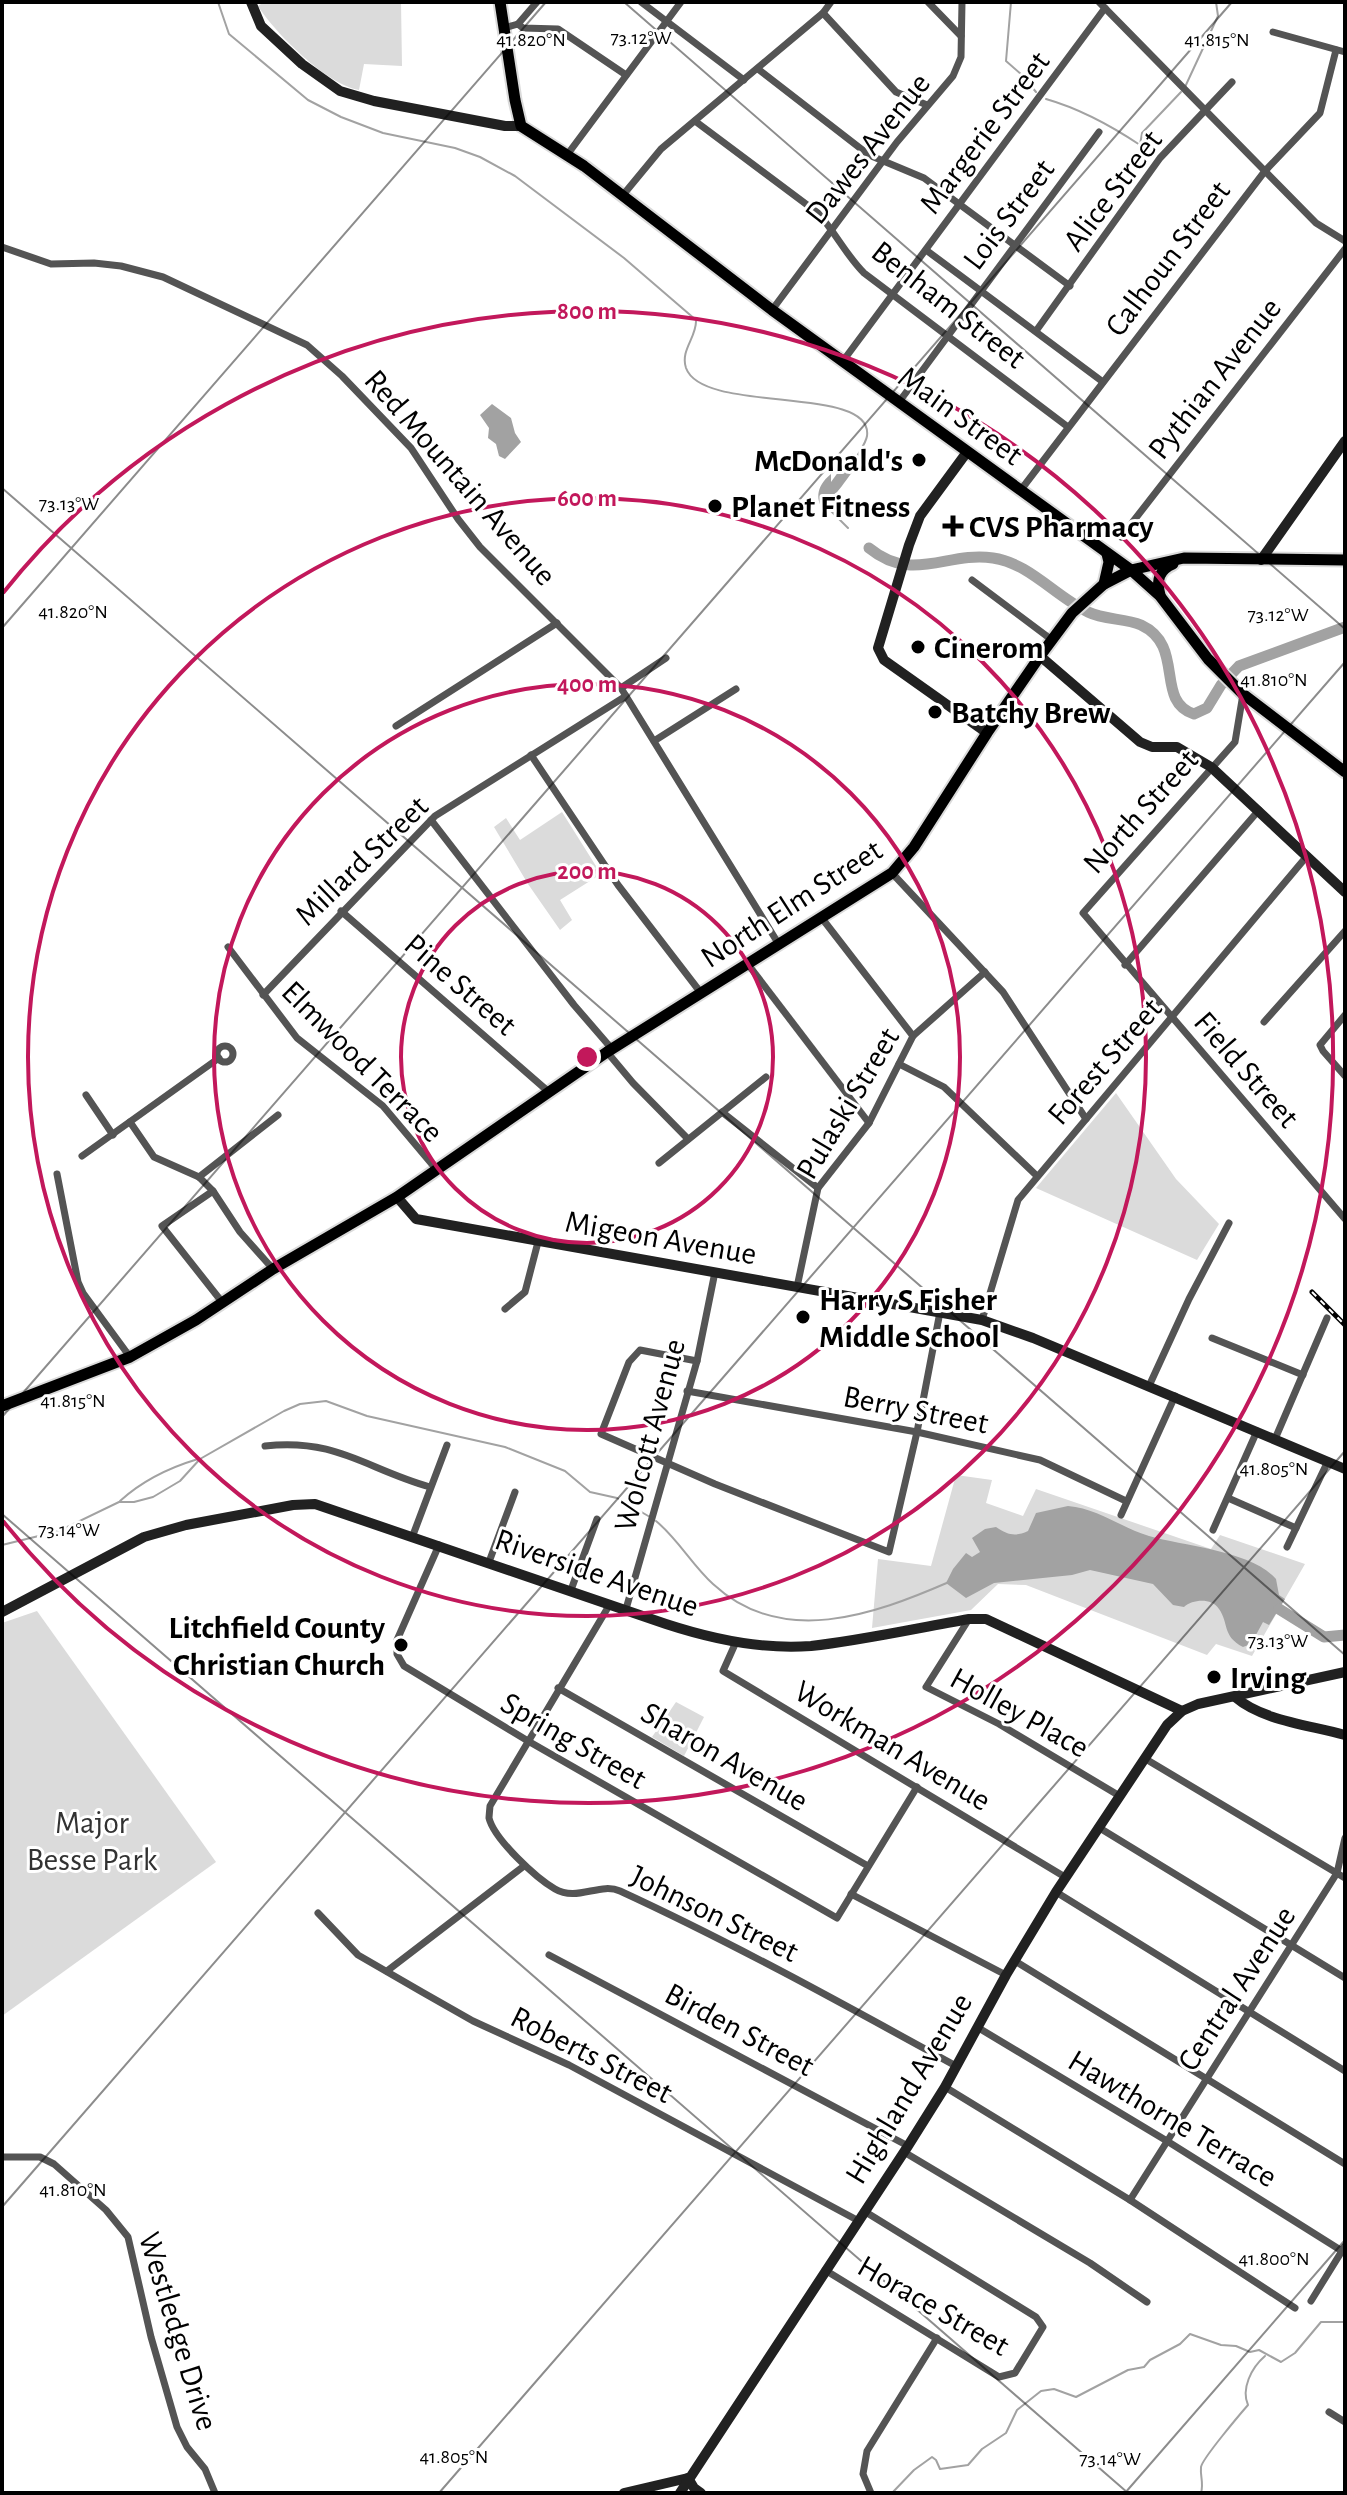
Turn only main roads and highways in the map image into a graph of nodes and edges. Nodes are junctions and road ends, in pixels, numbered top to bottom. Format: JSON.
{"nodes":[{"id":1,"x":500,"y":2,"type":"edge"},
{"id":2,"x":1107,"y":554,"type":"junction"},
{"id":3,"x":1184,"y":558,"type":"junction"},
{"id":4,"x":1345,"y":560,"type":"edge"},
{"id":5,"x":1131,"y":570,"type":"junction"},
{"id":6,"x":1104,"y":584,"type":"junction"},
{"id":7,"x":1160,"y":596,"type":"junction"},
{"id":8,"x":1345,"y":772,"type":"edge"},
{"id":9,"x":2,"y":1406,"type":"edge"}],
"edges":[{"from":1,"to":2,"type":"main road","name":"Main Street"},
{"from":2,"to":5,"type":"main road","name":"Main Street"},
{"from":2,"to":6,"type":"main road"},
{"from":3,"to":4,"type":"main road","name":"North Elm Street"},
{"from":3,"to":5,"type":"main road","name":"North Elm Street"},
{"from":3,"to":7,"type":"main road"},
{"from":5,"to":6,"type":"main road","name":"North Elm Street"},
{"from":5,"to":7,"type":"main road","name":"Main Street"},
{"from":6,"to":9,"type":"main road","name":"North Elm Street"},
{"from":7,"to":8,"type":"main road","name":"Main Street"}]}
